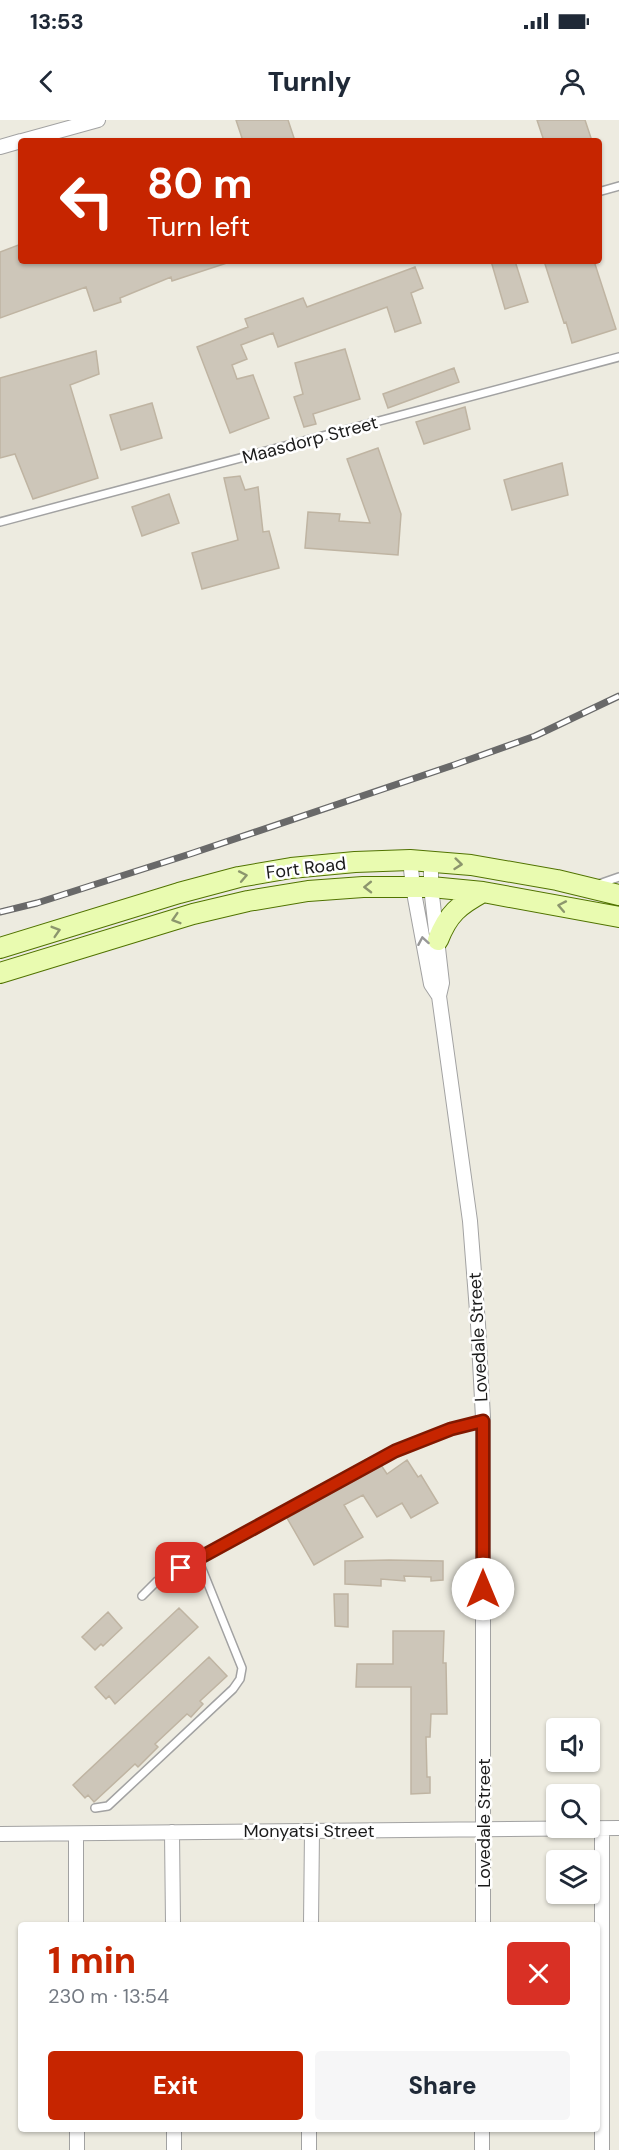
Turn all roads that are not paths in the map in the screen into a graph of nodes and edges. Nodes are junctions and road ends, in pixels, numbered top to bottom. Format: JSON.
{"nodes":[{"id":1,"x":98,"y":120,"type":"edge"},
{"id":2,"x":33,"y":138,"type":"edge"},
{"id":3,"x":18,"y":142,"type":"edge"},
{"id":4,"x":0,"y":147,"type":"edge"},
{"id":5,"x":619,"y":186,"type":"edge"},
{"id":6,"x":602,"y":191,"type":"edge"},
{"id":7,"x":619,"y":357,"type":"edge"},
{"id":8,"x":0,"y":522,"type":"edge"},
{"id":9,"x":410,"y":860,"type":"junction"},
{"id":10,"x":431,"y":861,"type":"junction"},
{"id":11,"x":619,"y":877,"type":"edge"},
{"id":12,"x":422,"y":887,"type":"junction"},
{"id":13,"x":588,"y":887,"type":"junction"},
{"id":14,"x":483,"y":892,"type":"junction"},
{"id":15,"x":619,"y":895,"type":"edge"},
{"id":16,"x":619,"y":917,"type":"edge"},
{"id":17,"x":438,"y":940,"type":"junction"},
{"id":18,"x":0,"y":948,"type":"edge"},
{"id":19,"x":0,"y":973,"type":"edge"},
{"id":20,"x":439,"y":996,"type":"junction"},
{"id":21,"x":483,"y":1421,"type":"junction"},
{"id":22,"x":198,"y":1559,"type":"junction"},
{"id":23,"x":142,"y":1596,"type":"dead end"},
{"id":24,"x":95,"y":1808,"type":"dead end"},
{"id":25,"x":619,"y":1828,"type":"edge"},
{"id":26,"x":484,"y":1829,"type":"junction"},
{"id":27,"x":602,"y":1829,"type":"junction"},
{"id":28,"x":312,"y":1831,"type":"junction"},
{"id":29,"x":172,"y":1832,"type":"junction"},
{"id":30,"x":0,"y":1834,"type":"edge"},
{"id":31,"x":76,"y":1834,"type":"junction"},
{"id":32,"x":76,"y":1922,"type":"edge"},
{"id":33,"x":173,"y":1922,"type":"edge"},
{"id":34,"x":311,"y":1922,"type":"edge"},
{"id":35,"x":483,"y":1922,"type":"edge"},
{"id":36,"x":77,"y":2132,"type":"edge"},
{"id":37,"x":174,"y":2132,"type":"edge"},
{"id":38,"x":309,"y":2132,"type":"edge"},
{"id":39,"x":482,"y":2132,"type":"edge"},
{"id":40,"x":77,"y":2150,"type":"edge"},
{"id":41,"x":174,"y":2150,"type":"edge"},
{"id":42,"x":309,"y":2150,"type":"edge"},
{"id":43,"x":482,"y":2150,"type":"edge"},
{"id":44,"x":602,"y":2150,"type":"edge"}],
"edges":[{"from":1,"to":2,"type":"street"},
{"from":3,"to":4,"type":"street"},
{"from":5,"to":6,"type":"lane"},
{"from":7,"to":8,"type":"lane","name":"Maasdorp Street"},
{"from":9,"to":10,"type":"main road","name":"Fort Road"},
{"from":9,"to":12,"type":"street"},
{"from":18,"to":9,"type":"main road","name":"Fort Road","one_way":true},
{"from":10,"to":12,"type":"street","name":"Lovedale Street"},
{"from":10,"to":13,"type":"main road","name":"Fort Road","one_way":true},
{"from":11,"to":13,"type":"lane"},
{"from":12,"to":14,"type":"main road","name":"Fort Road"},
{"from":12,"to":17,"type":"street","name":"Lovedale Street"},
{"from":12,"to":19,"type":"main road","name":"Fort Road","one_way":true},
{"from":20,"to":12,"type":"street","one_way":true},
{"from":13,"to":15,"type":"main road","name":"Fort Road"},
{"from":16,"to":14,"type":"main road","name":"Fort Road","one_way":true},
{"from":14,"to":17,"type":"main road"},
{"from":17,"to":20,"type":"street","name":"Lovedale Street"},
{"from":20,"to":21,"type":"street","name":"Lovedale Street"},
{"from":21,"to":22,"type":"lane"},
{"from":21,"to":26,"type":"street","name":"Lovedale Street"},
{"from":22,"to":23,"type":"lane"},
{"from":22,"to":24,"type":"lane"},
{"from":25,"to":27,"type":"street","name":"Monyatsi Street"},
{"from":26,"to":27,"type":"street","name":"Monyatsi Street"},
{"from":26,"to":28,"type":"street","name":"Monyatsi Street"},
{"from":26,"to":35,"type":"street","name":"Lovedale Street"},
{"from":27,"to":44,"type":"street"},
{"from":28,"to":29,"type":"street","name":"Monyatsi Street"},
{"from":28,"to":34,"type":"street"},
{"from":29,"to":31,"type":"street","name":"Monyatsi Street"},
{"from":29,"to":33,"type":"street"},
{"from":30,"to":31,"type":"street","name":"Monyatsi Street"},
{"from":31,"to":32,"type":"street"},
{"from":36,"to":40,"type":"street"},
{"from":37,"to":41,"type":"street"},
{"from":38,"to":42,"type":"street"},
{"from":39,"to":43,"type":"street"}]}
